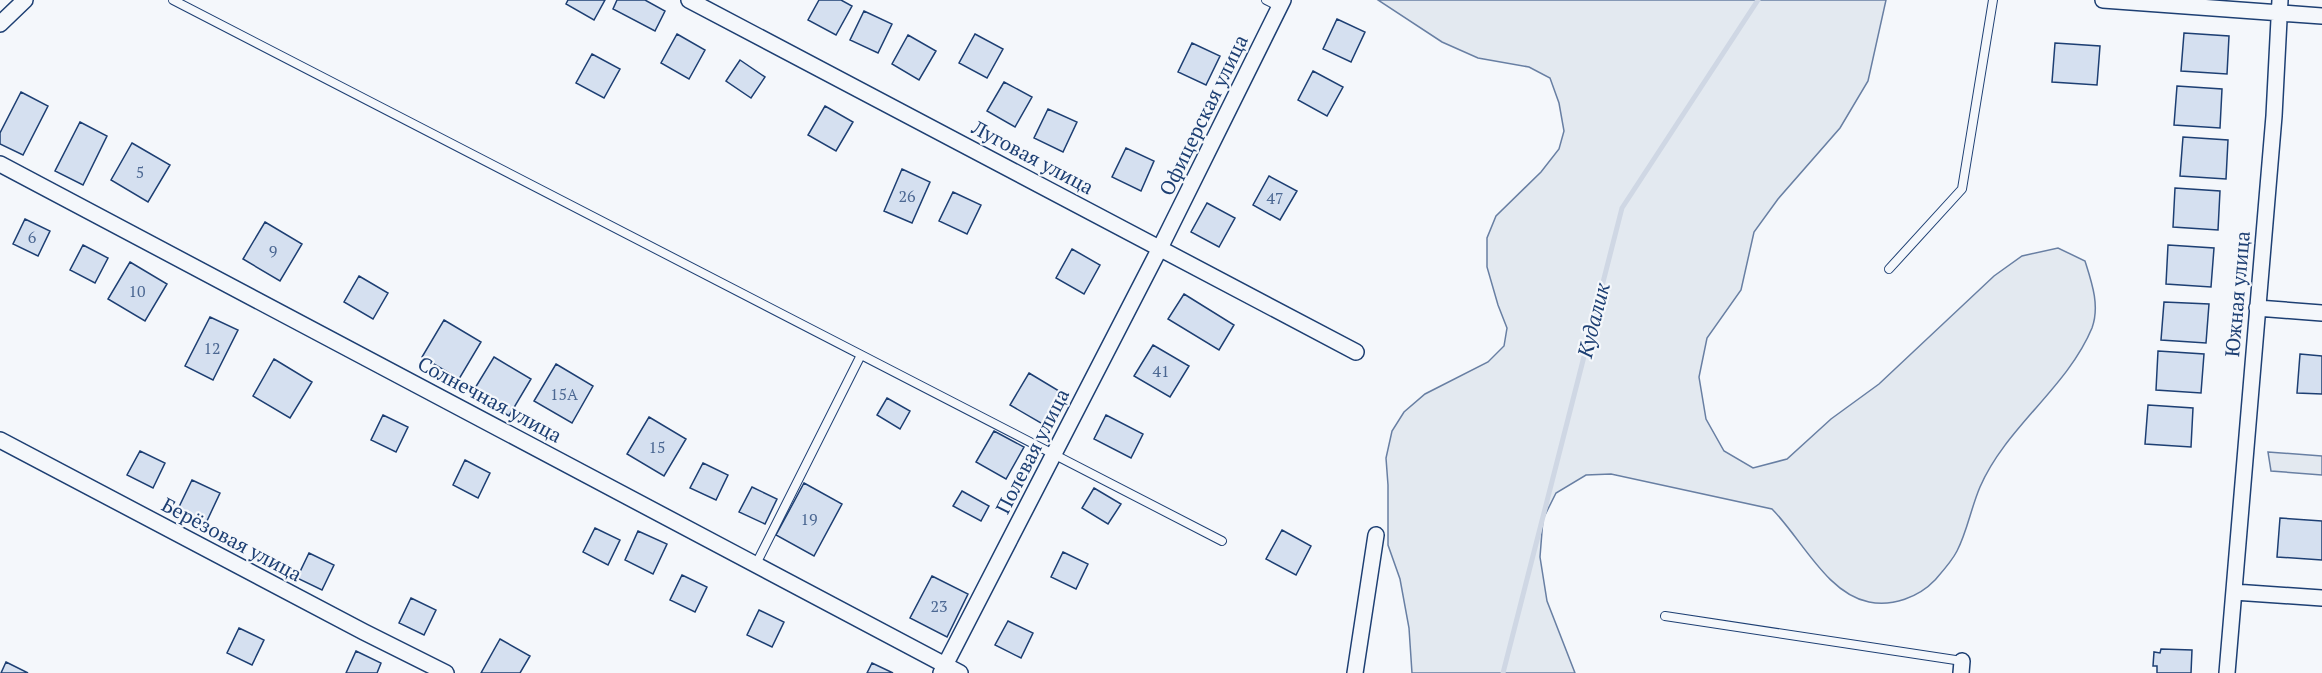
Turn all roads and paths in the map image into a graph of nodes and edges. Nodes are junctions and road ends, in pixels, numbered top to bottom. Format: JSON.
{"nodes":[{"id":1,"x":25,"y":0,"type":"edge"},
{"id":2,"x":173,"y":0,"type":"edge"},
{"id":3,"x":690,"y":0,"type":"edge"},
{"id":4,"x":1993,"y":0,"type":"edge"},
{"id":5,"x":2103,"y":0,"type":"edge"},
{"id":6,"x":1276,"y":2,"type":"edge"},
{"id":7,"x":2279,"y":6,"type":"edge"},
{"id":8,"x":2322,"y":16,"type":"edge"},
{"id":9,"x":0,"y":24,"type":"edge"},
{"id":10,"x":0,"y":164,"type":"edge"},
{"id":11,"x":1160,"y":249,"type":"junction"},
{"id":12,"x":1889,"y":269,"type":"dead end"},
{"id":13,"x":2257,"y":308,"type":"junction"},
{"id":14,"x":2322,"y":314,"type":"edge"},
{"id":15,"x":1356,"y":352,"type":"dead end"},
{"id":16,"x":861,"y":355,"type":"junction"},
{"id":17,"x":0,"y":440,"type":"edge"},
{"id":18,"x":1054,"y":455,"type":"junction"},
{"id":19,"x":1376,"y":535,"type":"dead end"},
{"id":20,"x":1222,"y":542,"type":"dead end"},
{"id":21,"x":756,"y":564,"type":"junction"},
{"id":22,"x":2234,"y":592,"type":"junction"},
{"id":23,"x":2322,"y":598,"type":"edge"},
{"id":24,"x":1665,"y":616,"type":"dead end"},
{"id":25,"x":1961,"y":667,"type":"edge"},
{"id":26,"x":943,"y":669,"type":"edge"},
{"id":27,"x":446,"y":673,"type":"edge"},
{"id":28,"x":960,"y":673,"type":"edge"},
{"id":29,"x":1355,"y":673,"type":"edge"},
{"id":30,"x":2228,"y":673,"type":"edge"}],
"edges":[{"from":1,"to":9,"type":"street"},
{"from":2,"to":16,"type":"lane"},
{"from":3,"to":11,"type":"street","name":"Луговая улица"},
{"from":4,"to":12,"type":"lane"},
{"from":5,"to":7,"type":"street"},
{"from":6,"to":11,"type":"street","name":"Офицерская улица"},
{"from":7,"to":8,"type":"street"},
{"from":7,"to":13,"type":"street","name":"Южная улица"},
{"from":10,"to":21,"type":"street","name":"Солнечная улица"},
{"from":11,"to":15,"type":"street","name":"Луговая улица"},
{"from":11,"to":18,"type":"street","name":"Полевая улица"},
{"from":13,"to":14,"type":"street"},
{"from":13,"to":22,"type":"street","name":"Южная улица"},
{"from":16,"to":18,"type":"lane"},
{"from":16,"to":21,"type":"lane"},
{"from":17,"to":27,"type":"street","name":"Берёзовая улица"},
{"from":18,"to":20,"type":"lane"},
{"from":18,"to":26,"type":"street","name":"Полевая улица"},
{"from":19,"to":29,"type":"street"},
{"from":21,"to":26,"type":"street","name":"Солнечная улица"},
{"from":22,"to":23,"type":"street"},
{"from":22,"to":30,"type":"street","name":"Южная улица"},
{"from":24,"to":25,"type":"lane"},
{"from":26,"to":28,"type":"street","name":"Солнечная улица"}]}
